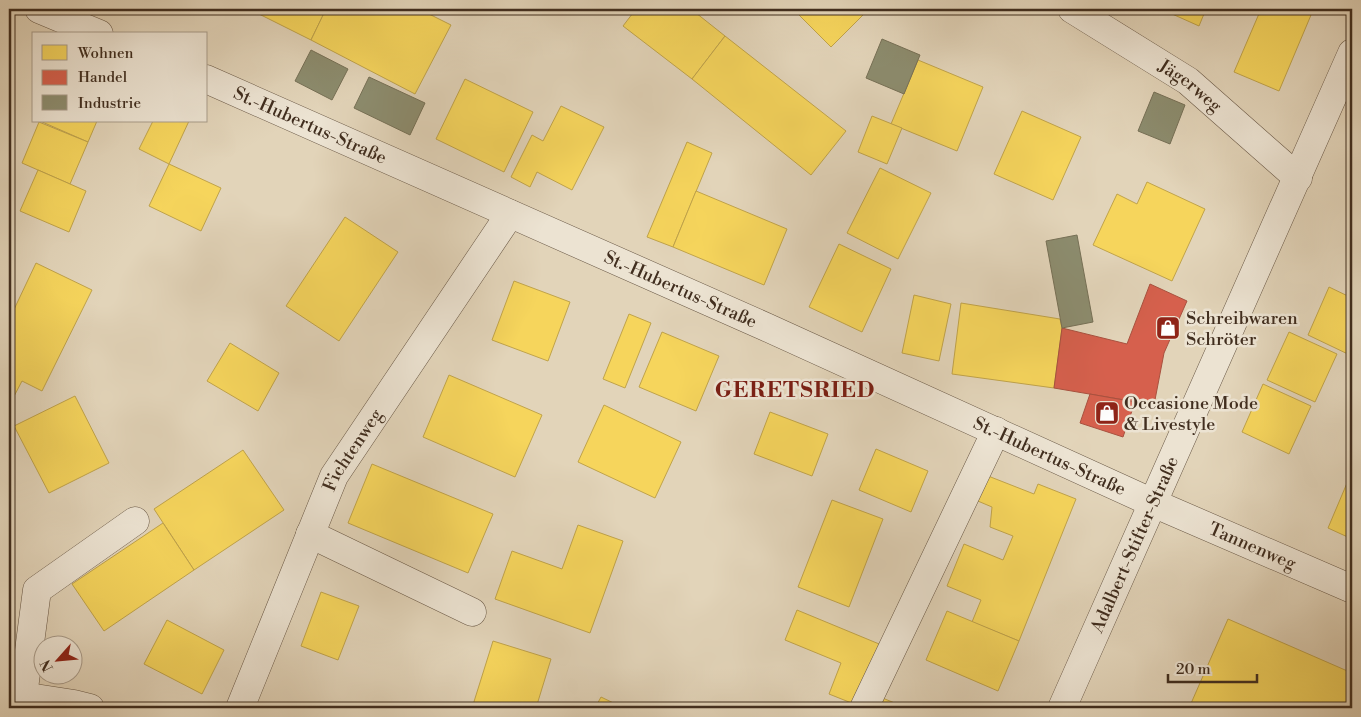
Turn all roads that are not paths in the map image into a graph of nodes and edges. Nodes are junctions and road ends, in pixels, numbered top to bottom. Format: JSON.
{"nodes":[{"id":1,"x":39,"y":9,"type":"edge"},
{"id":2,"x":1072,"y":9,"type":"edge"},
{"id":3,"x":93,"y":32,"type":"edge"},
{"id":4,"x":1352,"y":53,"type":"edge"},
{"id":5,"x":208,"y":80,"type":"edge"},
{"id":6,"x":1298,"y":178,"type":"junction"},
{"id":7,"x":510,"y":214,"type":"junction"},
{"id":8,"x":996,"y":431,"type":"junction"},
{"id":9,"x":1153,"y":503,"type":"junction"},
{"id":10,"x":135,"y":521,"type":"dead end"},
{"id":11,"x":310,"y":534,"type":"junction"},
{"id":12,"x":1352,"y":589,"type":"edge"},
{"id":13,"x":472,"y":612,"type":"dead end"},
{"id":14,"x":16,"y":695,"type":"edge"},
{"id":15,"x":90,"y":708,"type":"edge"},
{"id":16,"x":240,"y":708,"type":"edge"},
{"id":17,"x":864,"y":708,"type":"edge"},
{"id":18,"x":1062,"y":708,"type":"edge"}],
"edges":[{"from":1,"to":3,"type":"street"},
{"from":2,"to":6,"type":"street","name":"Jägerweg"},
{"from":4,"to":6,"type":"street","name":"Adalbert-Stifter-Straße"},
{"from":5,"to":7,"type":"street","name":"St.-Hubertus-Straße"},
{"from":6,"to":9,"type":"street","name":"Adalbert-Stifter-Straße"},
{"from":7,"to":8,"type":"street","name":"St.-Hubertus-Straße"},
{"from":7,"to":11,"type":"street","name":"Fichtenweg"},
{"from":8,"to":9,"type":"street","name":"St.-Hubertus-Straße"},
{"from":8,"to":17,"type":"street"},
{"from":9,"to":12,"type":"street","name":"Tannenweg"},
{"from":9,"to":18,"type":"street","name":"Adalbert-Stifter-Straße"},
{"from":10,"to":14,"type":"street"},
{"from":11,"to":13,"type":"street"},
{"from":11,"to":16,"type":"street","name":"Fichtenweg"},
{"from":14,"to":15,"type":"street"}]}
